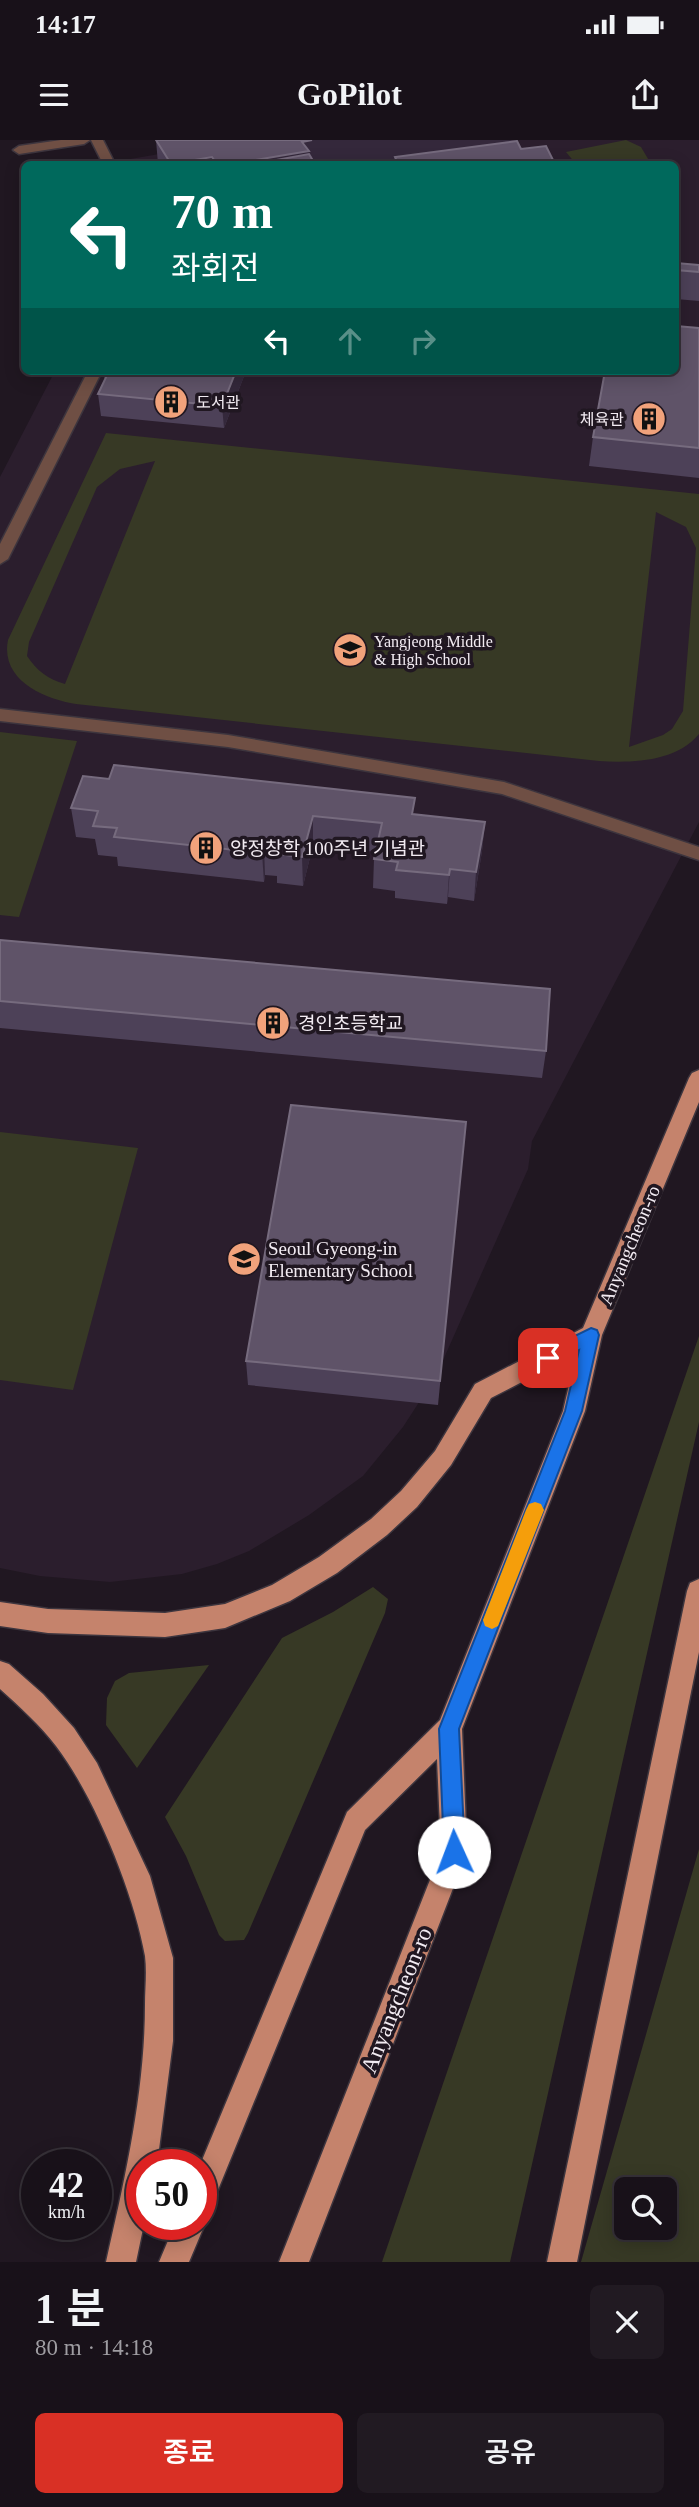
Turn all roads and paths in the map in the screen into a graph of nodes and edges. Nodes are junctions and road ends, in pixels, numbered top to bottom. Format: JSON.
{"nodes":[{"id":1,"x":84,"y":140,"type":"edge"},
{"id":2,"x":97,"y":140,"type":"edge"},
{"id":3,"x":19,"y":150,"type":"dead end"},
{"id":4,"x":108,"y":161,"type":"edge"},
{"id":5,"x":92,"y":375,"type":"edge"},
{"id":6,"x":0,"y":559,"type":"edge"},
{"id":7,"x":0,"y":715,"type":"edge"},
{"id":8,"x":699,"y":854,"type":"edge"},
{"id":9,"x":699,"y":1079,"type":"edge"},
{"id":10,"x":591,"y":1335,"type":"junction"},
{"id":11,"x":699,"y":1591,"type":"edge"},
{"id":12,"x":0,"y":1614,"type":"edge"},
{"id":13,"x":0,"y":1673,"type":"edge"},
{"id":14,"x":449,"y":1729,"type":"junction"},
{"id":15,"x":144,"y":2149,"type":"edge"},
{"id":16,"x":217,"y":2158,"type":"edge"},
{"id":17,"x":126,"y":2239,"type":"edge"},
{"id":18,"x":183,"y":2240,"type":"edge"},
{"id":19,"x":121,"y":2262,"type":"edge"},
{"id":20,"x":174,"y":2262,"type":"edge"},
{"id":21,"x":294,"y":2262,"type":"edge"},
{"id":22,"x":562,"y":2262,"type":"edge"}],
"edges":[{"from":1,"to":3,"type":"street"},
{"from":2,"to":4,"type":"street"},
{"from":5,"to":6,"type":"street"},
{"from":7,"to":8,"type":"street"},
{"from":9,"to":10,"type":"main road","name":"Anyangcheon-ro"},
{"from":10,"to":12,"type":"main road"},
{"from":10,"to":14,"type":"main road","name":"Anyangcheon-ro"},
{"from":11,"to":22,"type":"main road"},
{"from":13,"to":15,"type":"main road"},
{"from":14,"to":16,"type":"main road","name":"Anyangcheon-ro"},
{"from":14,"to":21,"type":"main road","name":"Anyangcheon-ro"},
{"from":17,"to":19,"type":"main road"},
{"from":18,"to":20,"type":"main road"}]}
